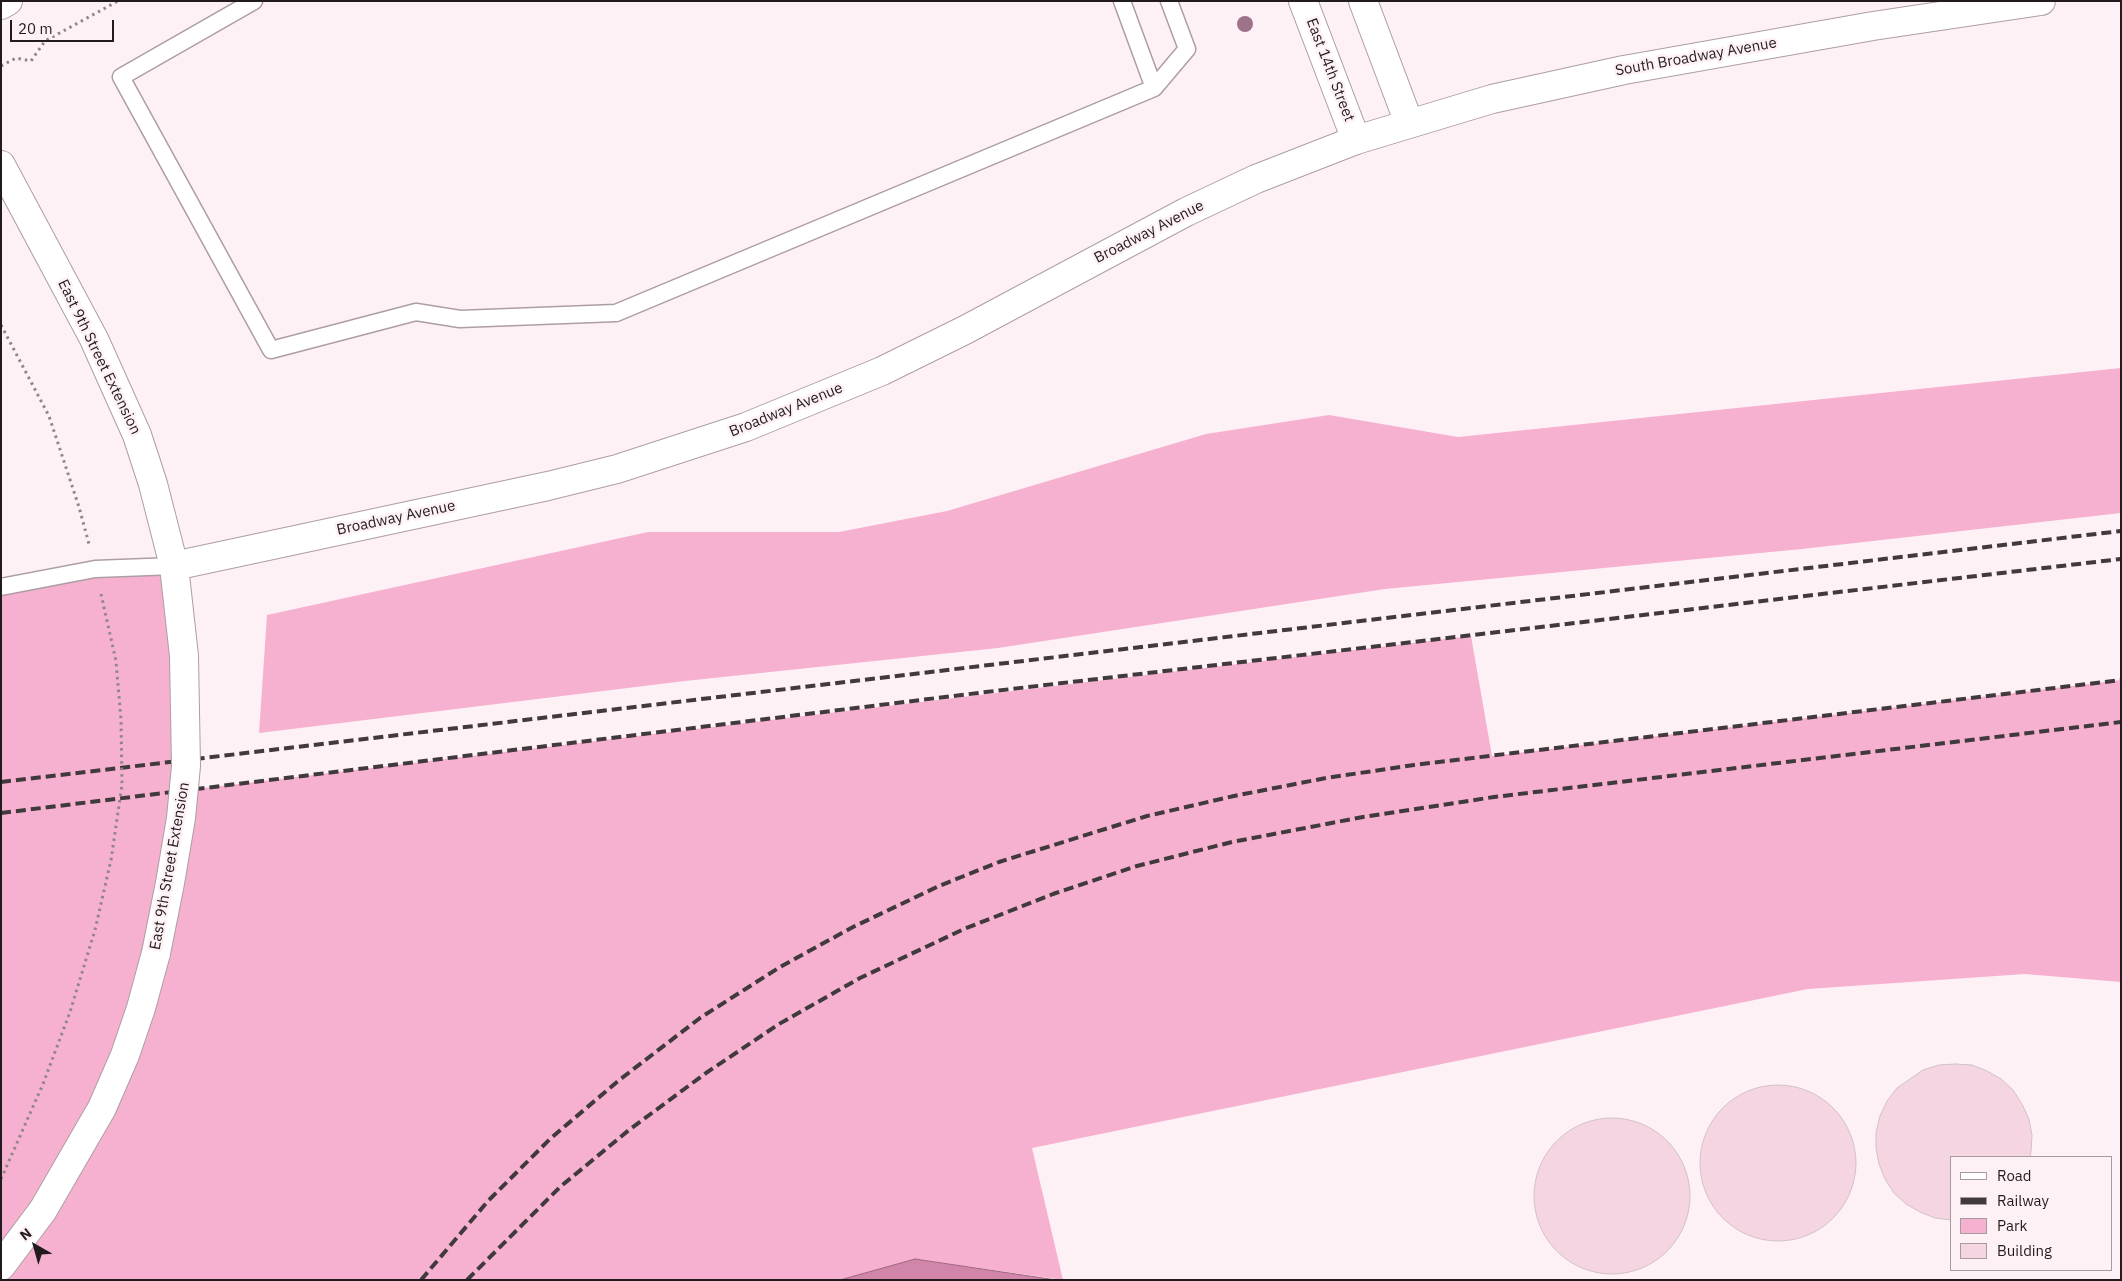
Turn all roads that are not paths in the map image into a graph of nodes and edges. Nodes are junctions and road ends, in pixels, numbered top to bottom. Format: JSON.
{"nodes":[{"id":1,"x":8,"y":1,"type":"edge"},
{"id":2,"x":254,"y":1,"type":"edge"},
{"id":3,"x":1122,"y":1,"type":"edge"},
{"id":4,"x":1169,"y":1,"type":"edge"},
{"id":5,"x":1302,"y":1,"type":"edge"},
{"id":6,"x":1362,"y":1,"type":"edge"},
{"id":7,"x":2041,"y":1,"type":"edge"},
{"id":8,"x":1,"y":5,"type":"edge"},
{"id":9,"x":1154,"y":88,"type":"junction"},
{"id":10,"x":1410,"y":123,"type":"junction"},
{"id":11,"x":1356,"y":140,"type":"junction"},
{"id":12,"x":1,"y":164,"type":"edge"},
{"id":13,"x":174,"y":566,"type":"junction"},
{"id":14,"x":1,"y":587,"type":"edge"},
{"id":15,"x":1,"y":1266,"type":"edge"}],
"edges":[{"from":1,"to":8,"type":"street"},
{"from":2,"to":9,"type":"lane"},
{"from":3,"to":9,"type":"lane"},
{"from":4,"to":9,"type":"lane"},
{"from":5,"to":11,"type":"street","name":"East 14th Street"},
{"from":6,"to":10,"type":"street"},
{"from":7,"to":10,"type":"street","name":"South Broadway Avenue"},
{"from":10,"to":11,"type":"street","name":"South Broadway Avenue"},
{"from":11,"to":13,"type":"street","name":"Broadway Avenue"},
{"from":12,"to":13,"type":"street","name":"East 9th Street Extension"},
{"from":13,"to":14,"type":"lane"},
{"from":13,"to":15,"type":"street","name":"East 9th Street Extension","bridge":true}]}
